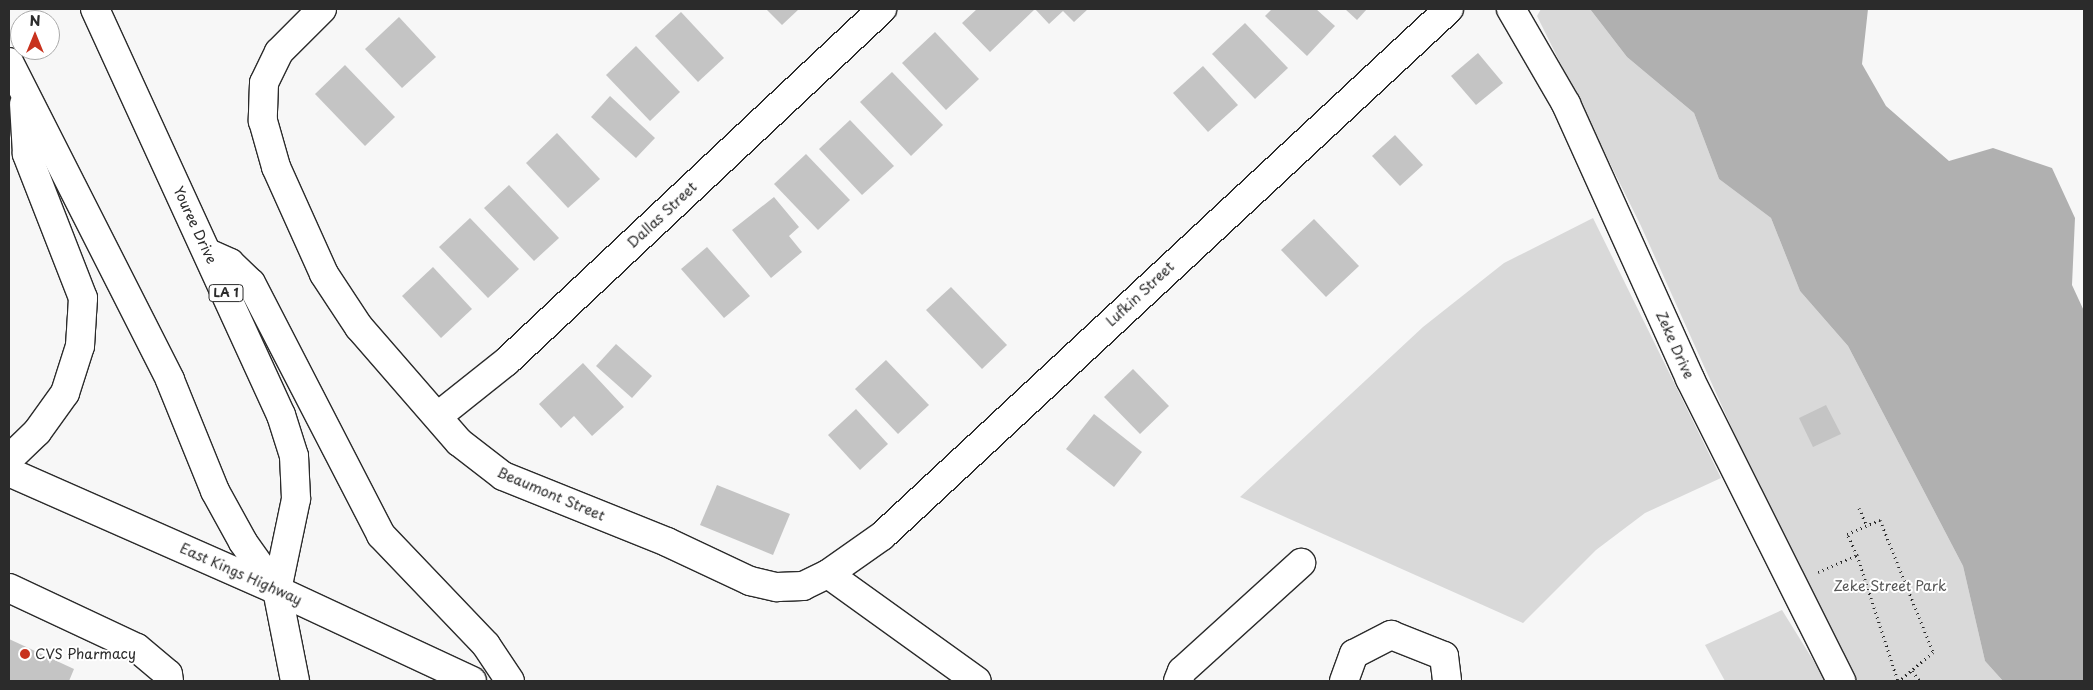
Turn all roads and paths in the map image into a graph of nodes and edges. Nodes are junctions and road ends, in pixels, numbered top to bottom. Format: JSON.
{"nodes":[{"id":1,"x":95,"y":9,"type":"edge"},
{"id":2,"x":322,"y":9,"type":"edge"},
{"id":3,"x":882,"y":9,"type":"edge"},
{"id":4,"x":1449,"y":9,"type":"edge"},
{"id":5,"x":1511,"y":9,"type":"edge"},
{"id":6,"x":9,"y":62,"type":"edge"},
{"id":7,"x":23,"y":93,"type":"junction"},
{"id":8,"x":208,"y":253,"type":"junction"},
{"id":9,"x":438,"y":416,"type":"junction"},
{"id":10,"x":9,"y":459,"type":"edge"},
{"id":11,"x":9,"y":472,"type":"edge"},
{"id":12,"x":1859,"y":508,"type":"dead end"},
{"id":13,"x":1866,"y":526,"type":"junction"},
{"id":14,"x":1857,"y":555,"type":"junction"},
{"id":15,"x":1301,"y":563,"type":"dead end"},
{"id":16,"x":828,"y":574,"type":"junction"},
{"id":17,"x":1812,"y":575,"type":"dead end"},
{"id":18,"x":9,"y":588,"type":"edge"},
{"id":19,"x":277,"y":590,"type":"junction"},
{"id":20,"x":1912,"y":671,"type":"junction"},
{"id":21,"x":169,"y":681,"type":"edge"},
{"id":22,"x":295,"y":681,"type":"edge"},
{"id":23,"x":472,"y":681,"type":"edge"},
{"id":24,"x":510,"y":681,"type":"edge"},
{"id":25,"x":977,"y":681,"type":"edge"},
{"id":26,"x":1178,"y":681,"type":"edge"},
{"id":27,"x":1344,"y":681,"type":"edge"},
{"id":28,"x":1447,"y":681,"type":"edge"},
{"id":29,"x":1841,"y":681,"type":"edge"},
{"id":30,"x":1899,"y":681,"type":"edge"},
{"id":31,"x":1920,"y":681,"type":"edge"}],
"edges":[{"from":1,"to":8,"type":"street","name":"Youree Drive","number":"LA 1"},
{"from":2,"to":9,"type":"street","name":"Beaumont Street"},
{"from":3,"to":9,"type":"street","name":"Dallas Street"},
{"from":4,"to":16,"type":"street","name":"Lufkin Street"},
{"from":5,"to":29,"type":"street","name":"Zeke Drive"},
{"from":6,"to":7,"type":"street","name":"Youree Drive","number":"LA 1"},
{"from":7,"to":10,"type":"street"},
{"from":7,"to":19,"type":"street","name":"Youree Drive","number":"LA 1"},
{"from":8,"to":19,"type":"street","name":"Youree Drive","number":"LA 1"},
{"from":8,"to":24,"type":"street"},
{"from":9,"to":16,"type":"street","name":"Beaumont Street"},
{"from":11,"to":19,"type":"street","name":"East Kings Highway"},
{"from":12,"to":13,"type":"path"},
{"from":13,"to":14,"type":"path"},
{"from":13,"to":20,"type":"path"},
{"from":14,"to":17,"type":"path"},
{"from":14,"to":30,"type":"path"},
{"from":15,"to":26,"type":"street"},
{"from":16,"to":25,"type":"street"},
{"from":18,"to":21,"type":"street"},
{"from":19,"to":22,"type":"street","name":"Youree Drive","number":"LA 1"},
{"from":19,"to":23,"type":"street","name":"East Kings Highway"},
{"from":20,"to":30,"type":"path"},
{"from":20,"to":31,"type":"path"},
{"from":27,"to":28,"type":"street"}]}
